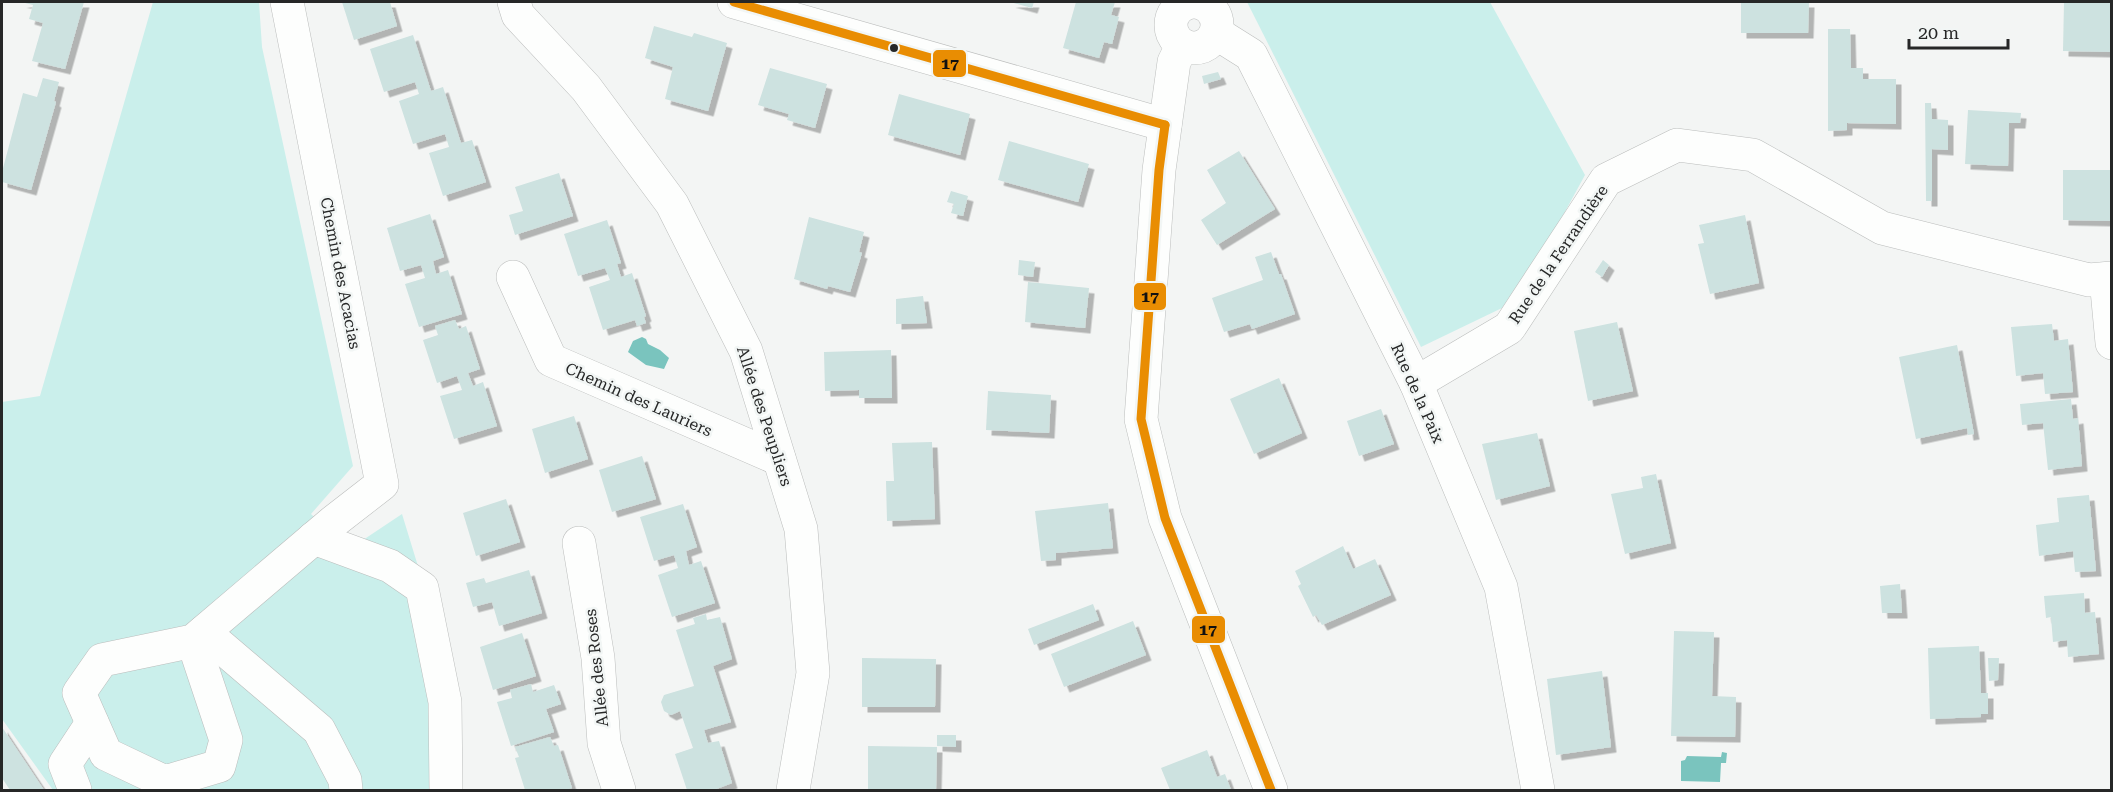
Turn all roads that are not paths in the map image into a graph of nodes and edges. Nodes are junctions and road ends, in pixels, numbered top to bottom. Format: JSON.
{"nodes":[{"id":1,"x":287,"y":2,"type":"edge"},
{"id":2,"x":514,"y":2,"type":"edge"},
{"id":3,"x":734,"y":2,"type":"edge"},
{"id":4,"x":1187,"y":2,"type":"edge"},
{"id":5,"x":1216,"y":33,"type":"junction"},
{"id":6,"x":1182,"y":46,"type":"junction"},
{"id":7,"x":1165,"y":125,"type":"junction"},
{"id":8,"x":513,"y":276,"type":"dead end"},
{"id":9,"x":2109,"y":278,"type":"edge"},
{"id":10,"x":2112,"y":343,"type":"edge"},
{"id":11,"x":1416,"y":383,"type":"junction"},
{"id":12,"x":779,"y":459,"type":"junction"},
{"id":13,"x":324,"y":530,"type":"junction"},
{"id":14,"x":579,"y":543,"type":"dead end"},
{"id":15,"x":199,"y":636,"type":"junction"},
{"id":16,"x":92,"y":723,"type":"junction"},
{"id":17,"x":75,"y":790,"type":"edge"},
{"id":18,"x":346,"y":790,"type":"edge"},
{"id":19,"x":446,"y":790,"type":"edge"},
{"id":20,"x":619,"y":790,"type":"edge"},
{"id":21,"x":794,"y":790,"type":"edge"},
{"id":22,"x":1271,"y":790,"type":"edge"},
{"id":23,"x":1538,"y":790,"type":"edge"}],
"edges":[{"from":1,"to":13,"type":"street","name":"Chemin des Acacias"},
{"from":2,"to":12,"type":"street","name":"Allée des Peupliers"},
{"from":3,"to":7,"type":"street"},
{"from":4,"to":5,"type":"street"},
{"from":4,"to":6,"type":"street"},
{"from":5,"to":6,"type":"street"},
{"from":5,"to":11,"type":"street","name":"Rue de la Paix"},
{"from":6,"to":7,"type":"street"},
{"from":7,"to":22,"type":"street"},
{"from":8,"to":12,"type":"street","name":"Chemin des Lauriers"},
{"from":9,"to":10,"type":"street"},
{"from":9,"to":11,"type":"street","name":"Rue de la Ferrandière"},
{"from":11,"to":23,"type":"street","name":"Rue de la Paix"},
{"from":12,"to":21,"type":"street","name":"Allée des Peupliers"},
{"from":13,"to":15,"type":"street"},
{"from":13,"to":19,"type":"street"},
{"from":14,"to":20,"type":"street","name":"Allée des Roses"},
{"from":15,"to":16,"type":"street"},
{"from":15,"to":16,"type":"street"},
{"from":15,"to":18,"type":"street"},
{"from":16,"to":17,"type":"street"}]}
